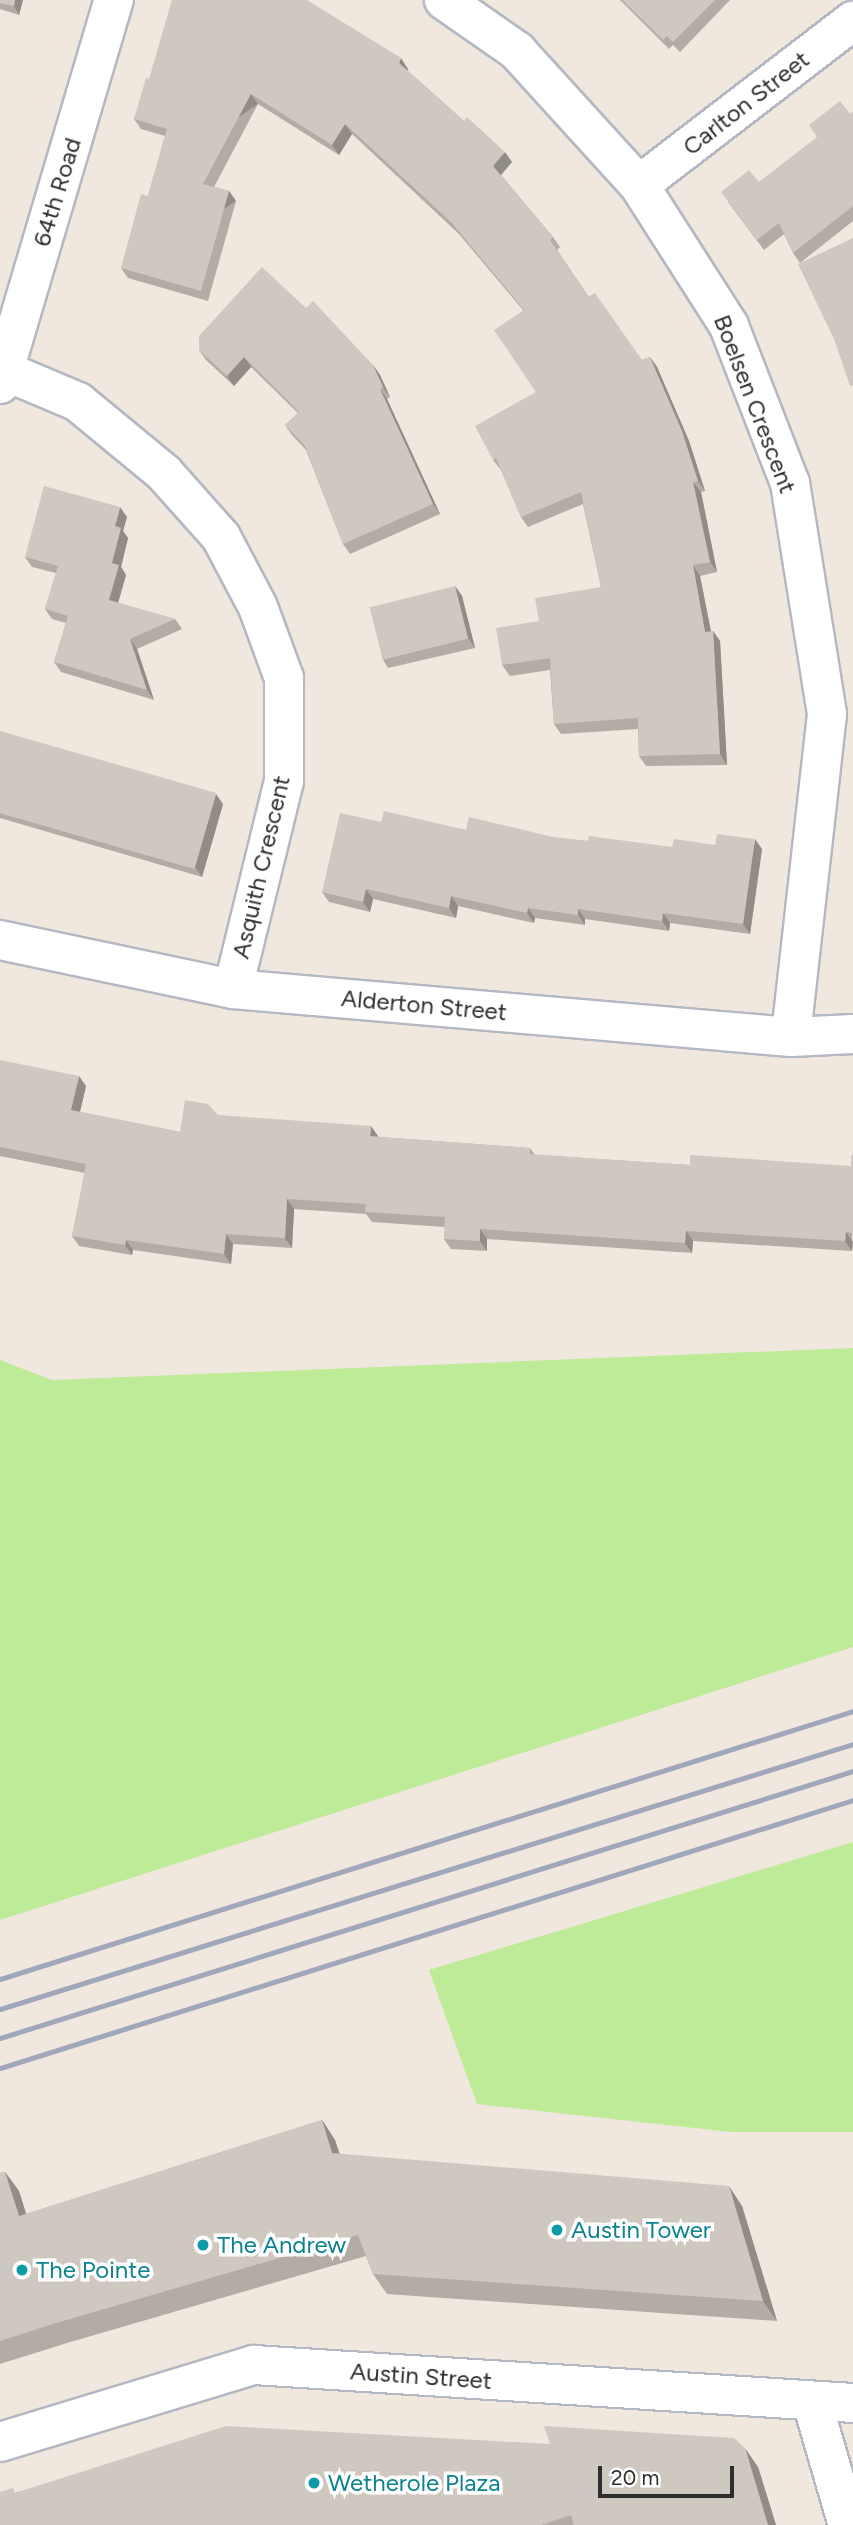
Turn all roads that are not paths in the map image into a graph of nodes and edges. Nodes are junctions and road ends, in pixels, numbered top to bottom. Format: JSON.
{"nodes":[{"id":1,"x":114,"y":0,"type":"edge"},
{"id":2,"x":444,"y":0,"type":"edge"},
{"id":3,"x":853,"y":21,"type":"edge"},
{"id":4,"x":639,"y":185,"type":"junction"},
{"id":5,"x":1,"y":374,"type":"edge"},
{"id":6,"x":0,"y":940,"type":"edge"},
{"id":7,"x":233,"y":989,"type":"junction"},
{"id":8,"x":853,"y":1034,"type":"edge"},
{"id":9,"x":791,"y":1037,"type":"junction"},
{"id":10,"x":812,"y":2402,"type":"junction"},
{"id":11,"x":853,"y":2403,"type":"edge"},
{"id":12,"x":0,"y":2442,"type":"edge"},
{"id":13,"x":848,"y":2525,"type":"edge"}],
"edges":[{"from":1,"to":5,"type":"street","name":"64th Road"},
{"from":2,"to":4,"type":"street","name":"Boelsen Crescent"},
{"from":3,"to":4,"type":"street","name":"Carlton Street"},
{"from":4,"to":9,"type":"street","name":"Boelsen Crescent"},
{"from":5,"to":7,"type":"street","name":"Asquith Crescent"},
{"from":6,"to":7,"type":"street","name":"Alderton Street"},
{"from":7,"to":9,"type":"street","name":"Alderton Street"},
{"from":8,"to":9,"type":"street","name":"Alderton Street"},
{"from":10,"to":11,"type":"street","name":"Austin Street"},
{"from":10,"to":12,"type":"street","name":"Austin Street"},
{"from":10,"to":13,"type":"street"}]}
